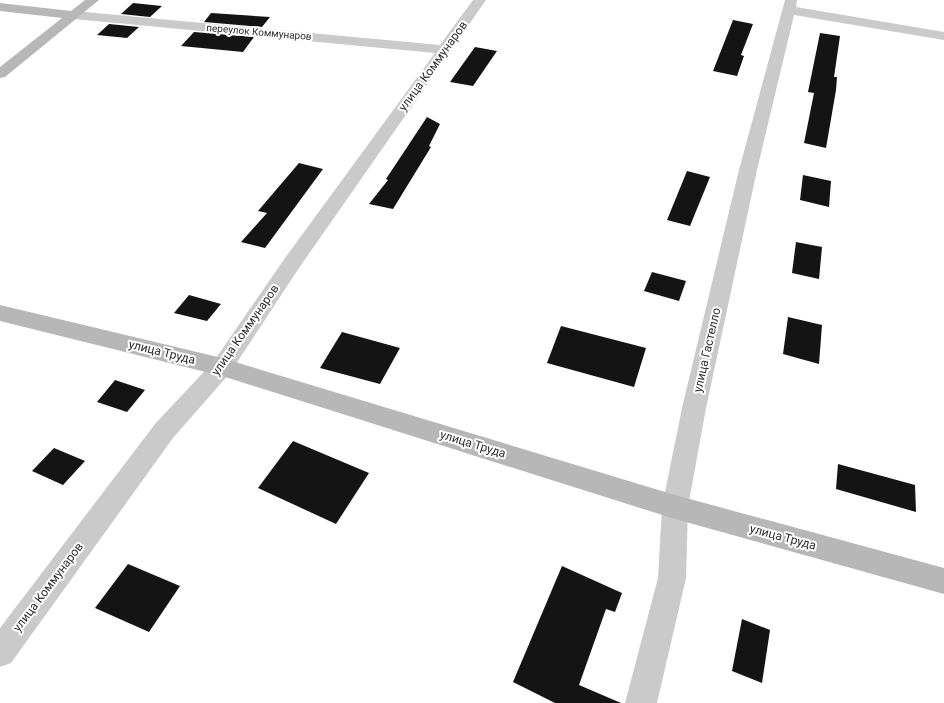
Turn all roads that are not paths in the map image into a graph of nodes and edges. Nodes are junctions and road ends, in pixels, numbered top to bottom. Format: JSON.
{"nodes":[{"id":1,"x":93,"y":0,"type":"edge"},
{"id":2,"x":480,"y":0,"type":"edge"},
{"id":3,"x":790,"y":5,"type":"edge"},
{"id":4,"x":0,"y":7,"type":"edge"},
{"id":5,"x":74,"y":15,"type":"junction"},
{"id":6,"x":944,"y":36,"type":"edge"},
{"id":7,"x":444,"y":50,"type":"junction"},
{"id":8,"x":0,"y":74,"type":"edge"},
{"id":9,"x":0,"y":313,"type":"edge"},
{"id":10,"x":222,"y":367,"type":"junction"},
{"id":11,"x":675,"y":507,"type":"junction"},
{"id":12,"x":944,"y":581,"type":"edge"},
{"id":13,"x":0,"y":652,"type":"edge"},
{"id":14,"x":641,"y":703,"type":"edge"}],
"edges":[{"from":1,"to":5,"type":"street"},
{"from":2,"to":7,"type":"street","name":"улица Коммунаров"},
{"from":3,"to":6,"type":"street"},
{"from":3,"to":11,"type":"street","name":"улица Гастелло"},
{"from":4,"to":5,"type":"street"},
{"from":5,"to":7,"type":"street","name":"переулок Коммунаров"},
{"from":5,"to":8,"type":"street"},
{"from":7,"to":10,"type":"street","name":"улица Коммунаров"},
{"from":9,"to":10,"type":"street","name":"улица Труда"},
{"from":10,"to":11,"type":"street","name":"улица Труда"},
{"from":10,"to":13,"type":"street","name":"улица Коммунаров"},
{"from":11,"to":12,"type":"street","name":"улица Труда"},
{"from":11,"to":14,"type":"street","name":"улица Гастелло"}]}
